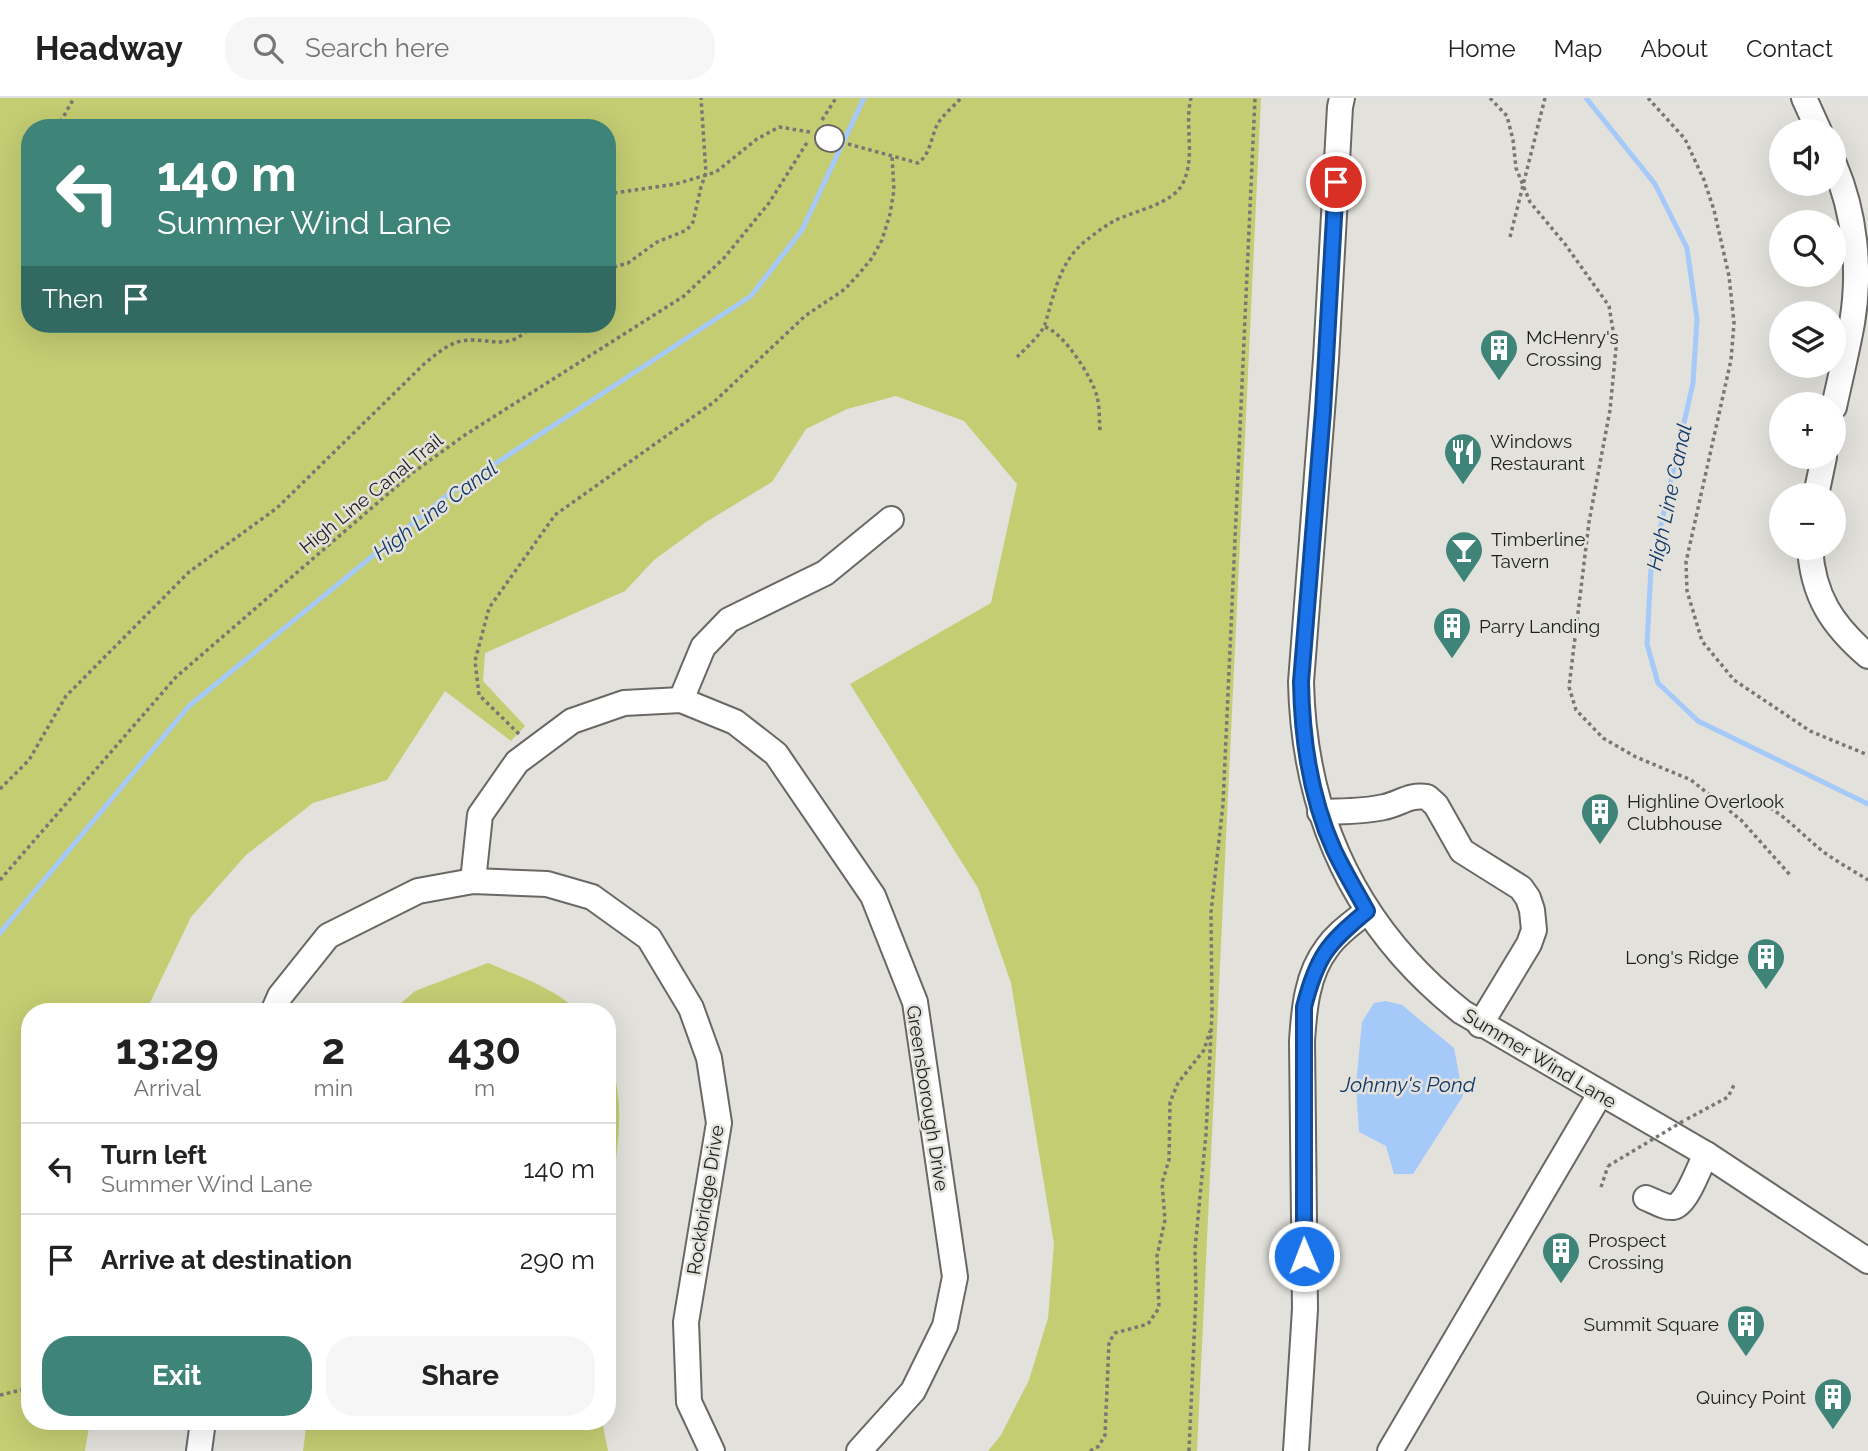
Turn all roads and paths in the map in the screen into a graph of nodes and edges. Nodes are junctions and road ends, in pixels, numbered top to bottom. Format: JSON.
{"nodes":[{"id":1,"x":74,"y":98,"type":"edge"},
{"id":2,"x":701,"y":98,"type":"edge"},
{"id":3,"x":836,"y":98,"type":"edge"},
{"id":4,"x":961,"y":98,"type":"edge"},
{"id":5,"x":1191,"y":98,"type":"edge"},
{"id":6,"x":1255,"y":98,"type":"edge"},
{"id":7,"x":1342,"y":98,"type":"edge"},
{"id":8,"x":1490,"y":98,"type":"edge"},
{"id":9,"x":1545,"y":98,"type":"edge"},
{"id":10,"x":1648,"y":98,"type":"edge"},
{"id":11,"x":1804,"y":98,"type":"edge"},
{"id":12,"x":62,"y":119,"type":"edge"},
{"id":13,"x":1814,"y":119,"type":"edge"},
{"id":14,"x":832,"y":139,"type":"junction"},
{"id":15,"x":892,"y":156,"type":"junction"},
{"id":16,"x":706,"y":173,"type":"junction"},
{"id":17,"x":616,"y":193,"type":"edge"},
{"id":18,"x":1846,"y":196,"type":"edge"},
{"id":19,"x":1510,"y":237,"type":"dead end"},
{"id":20,"x":616,"y":266,"type":"edge"},
{"id":21,"x":1044,"y":326,"type":"junction"},
{"id":22,"x":525,"y":333,"type":"edge"},
{"id":23,"x":1017,"y":357,"type":"dead end"},
{"id":24,"x":1837,"y":392,"type":"edge"},
{"id":25,"x":1100,"y":430,"type":"dead end"},
{"id":26,"x":891,"y":519,"type":"dead end"},
{"id":27,"x":1811,"y":560,"type":"edge"},
{"id":28,"x":1868,"y":656,"type":"edge"},
{"id":29,"x":681,"y":700,"type":"junction"},
{"id":30,"x":534,"y":749,"type":"junction"},
{"id":31,"x":1868,"y":755,"type":"edge"},
{"id":32,"x":0,"y":789,"type":"edge"},
{"id":33,"x":1725,"y":807,"type":"junction"},
{"id":34,"x":1321,"y":812,"type":"junction"},
{"id":35,"x":1791,"y":876,"type":"dead end"},
{"id":36,"x":0,"y":880,"type":"edge"},
{"id":37,"x":1868,"y":880,"type":"edge"},
{"id":38,"x":473,"y":881,"type":"junction"},
{"id":39,"x":1367,"y":911,"type":"junction"},
{"id":40,"x":277,"y":1003,"type":"edge"},
{"id":41,"x":1211,"y":1025,"type":"junction"},
{"id":42,"x":1480,"y":1025,"type":"junction"},
{"id":43,"x":1734,"y":1085,"type":"dead end"},
{"id":44,"x":1600,"y":1094,"type":"junction"},
{"id":45,"x":1706,"y":1154,"type":"junction"},
{"id":46,"x":1601,"y":1187,"type":"dead end"},
{"id":47,"x":1646,"y":1198,"type":"dead end"},
{"id":48,"x":1868,"y":1261,"type":"edge"},
{"id":49,"x":21,"y":1390,"type":"edge"},
{"id":50,"x":0,"y":1395,"type":"edge"},
{"id":51,"x":202,"y":1430,"type":"edge"},
{"id":52,"x":199,"y":1451,"type":"edge"},
{"id":53,"x":712,"y":1451,"type":"edge"},
{"id":54,"x":859,"y":1451,"type":"edge"},
{"id":55,"x":1090,"y":1451,"type":"edge"},
{"id":56,"x":1189,"y":1451,"type":"edge"},
{"id":57,"x":1296,"y":1451,"type":"edge"},
{"id":58,"x":1390,"y":1451,"type":"edge"}],
"edges":[{"from":1,"to":12,"type":"path"},
{"from":2,"to":16,"type":"path"},
{"from":3,"to":14,"type":"path","name":"High Line Canal Trail"},
{"from":4,"to":15,"type":"path"},
{"from":5,"to":21,"type":"path"},
{"from":6,"to":41,"type":"path"},
{"from":7,"to":34,"type":"street","name":"Summer Wind Lane"},
{"from":8,"to":33,"type":"path"},
{"from":9,"to":19,"type":"path","bridge":true},
{"from":10,"to":31,"type":"path"},
{"from":11,"to":13,"type":"street"},
{"from":14,"to":15,"type":"path"},
{"from":14,"to":16,"type":"path"},
{"from":14,"to":36,"type":"path","name":"High Line Canal Trail"},
{"from":15,"to":30,"type":"path"},
{"from":16,"to":17,"type":"path"},
{"from":16,"to":20,"type":"path"},
{"from":18,"to":24,"type":"street"},
{"from":21,"to":23,"type":"path"},
{"from":21,"to":25,"type":"path"},
{"from":22,"to":32,"type":"path"},
{"from":26,"to":29,"type":"street"},
{"from":27,"to":28,"type":"street"},
{"from":29,"to":30,"type":"street","name":"Greensborough Drive"},
{"from":29,"to":54,"type":"street","name":"Greensborough Drive"},
{"from":30,"to":38,"type":"street","name":"Greensborough Drive"},
{"from":33,"to":35,"type":"path"},
{"from":33,"to":37,"type":"path"},
{"from":34,"to":39,"type":"street","name":"Summer Wind Lane"},
{"from":34,"to":42,"type":"street"},
{"from":38,"to":40,"type":"street","name":"Rockbridge Drive"},
{"from":38,"to":53,"type":"street","name":"Rockbridge Drive"},
{"from":39,"to":42,"type":"street","name":"Summer Wind Lane"},
{"from":39,"to":57,"type":"street"},
{"from":41,"to":55,"type":"path"},
{"from":41,"to":56,"type":"path"},
{"from":42,"to":44,"type":"street","name":"Summer Wind Lane"},
{"from":43,"to":46,"type":"path","bridge":true},
{"from":44,"to":45,"type":"street","name":"Summer Wind Lane"},
{"from":44,"to":58,"type":"street"},
{"from":45,"to":47,"type":"street"},
{"from":45,"to":48,"type":"street","name":"Summer Wind Lane"},
{"from":49,"to":50,"type":"path"},
{"from":51,"to":52,"type":"street"}]}
